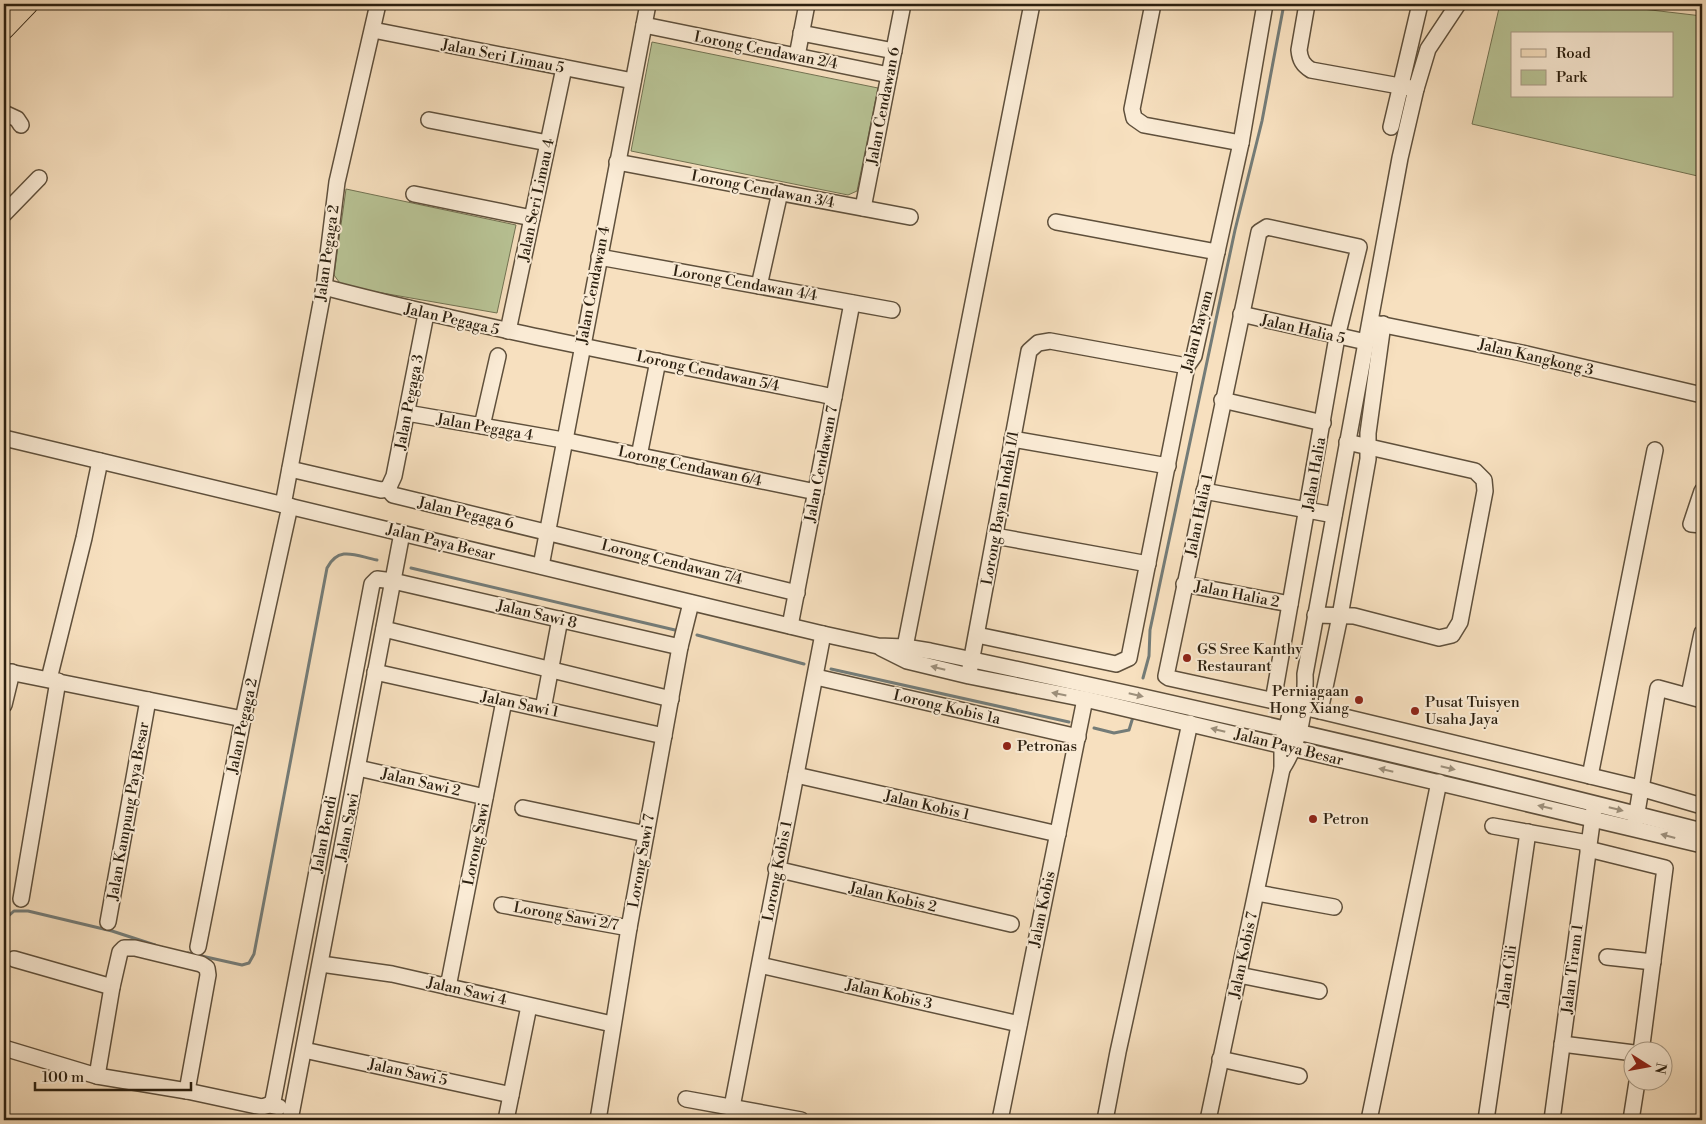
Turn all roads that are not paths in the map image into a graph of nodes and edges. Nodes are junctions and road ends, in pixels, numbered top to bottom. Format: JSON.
{"nodes":[{"id":1,"x":28,"y":4,"type":"edge"},
{"id":2,"x":378,"y":4,"type":"edge"},
{"id":3,"x":648,"y":4,"type":"edge"},
{"id":4,"x":807,"y":4,"type":"edge"},
{"id":5,"x":903,"y":4,"type":"edge"},
{"id":6,"x":1032,"y":4,"type":"edge"},
{"id":7,"x":1153,"y":4,"type":"edge"},
{"id":8,"x":1266,"y":4,"type":"edge"},
{"id":9,"x":1307,"y":4,"type":"edge"},
{"id":10,"x":1420,"y":4,"type":"edge"},
{"id":11,"x":1458,"y":4,"type":"edge"},
{"id":12,"x":644,"y":25,"type":"junction"},
{"id":13,"x":4,"y":29,"type":"edge"},
{"id":14,"x":373,"y":30,"type":"junction"},
{"id":15,"x":801,"y":33,"type":"junction"},
{"id":16,"x":894,"y":51,"type":"junction"},
{"id":17,"x":797,"y":56,"type":"junction"},
{"id":18,"x":564,"y":68,"type":"junction"},
{"id":19,"x":889,"y":74,"type":"junction"},
{"id":20,"x":633,"y":81,"type":"junction"},
{"id":21,"x":1400,"y":86,"type":"junction"},
{"id":22,"x":1416,"y":89,"type":"junction"},
{"id":23,"x":4,"y":113,"type":"edge"},
{"id":24,"x":429,"y":120,"type":"dead end"},
{"id":25,"x":21,"y":125,"type":"dead end"},
{"id":26,"x":1391,"y":128,"type":"dead end"},
{"id":27,"x":548,"y":143,"type":"junction"},
{"id":28,"x":1241,"y":144,"type":"junction"},
{"id":29,"x":617,"y":162,"type":"junction"},
{"id":30,"x":39,"y":178,"type":"dead end"},
{"id":31,"x":780,"y":192,"type":"junction"},
{"id":32,"x":414,"y":194,"type":"dead end"},
{"id":33,"x":863,"y":208,"type":"junction"},
{"id":34,"x":4,"y":214,"type":"edge"},
{"id":35,"x":910,"y":217,"type":"dead end"},
{"id":36,"x":532,"y":218,"type":"junction"},
{"id":37,"x":1056,"y":222,"type":"dead end"},
{"id":38,"x":1359,"y":248,"type":"joint"},
{"id":39,"x":1217,"y":252,"type":"junction"},
{"id":40,"x":599,"y":257,"type":"junction"},
{"id":41,"x":759,"y":286,"type":"junction"},
{"id":42,"x":324,"y":287,"type":"junction"},
{"id":43,"x":852,"y":303,"type":"junction"},
{"id":44,"x":892,"y":310,"type":"dead end"},
{"id":45,"x":426,"y":314,"type":"junction"},
{"id":46,"x":1241,"y":314,"type":"junction"},
{"id":47,"x":1376,"y":323,"type":"junction"},
{"id":48,"x":508,"y":331,"type":"junction"},
{"id":49,"x":1337,"y":337,"type":"junction"},
{"id":50,"x":1366,"y":342,"type":"junction"},
{"id":51,"x":582,"y":345,"type":"junction"},
{"id":52,"x":498,"y":356,"type":"dead end"},
{"id":53,"x":658,"y":361,"type":"junction"},
{"id":54,"x":1187,"y":366,"type":"junction"},
{"id":55,"x":1702,"y":395,"type":"edge"},
{"id":56,"x":834,"y":397,"type":"junction"},
{"id":57,"x":1222,"y":400,"type":"junction"},
{"id":58,"x":407,"y":413,"type":"junction"},
{"id":59,"x":1323,"y":423,"type":"junction"},
{"id":60,"x":482,"y":426,"type":"junction"},
{"id":61,"x":4,"y":438,"type":"edge"},
{"id":62,"x":1012,"y":439,"type":"junction"},
{"id":63,"x":564,"y":440,"type":"junction"},
{"id":64,"x":1347,"y":442,"type":"junction"},
{"id":65,"x":1368,"y":447,"type":"junction"},
{"id":66,"x":1655,"y":450,"type":"dead end"},
{"id":67,"x":639,"y":456,"type":"junction"},
{"id":68,"x":100,"y":461,"type":"junction"},
{"id":69,"x":1168,"y":466,"type":"junction"},
{"id":70,"x":290,"y":469,"type":"junction"},
{"id":71,"x":388,"y":489,"type":"junction"},
{"id":72,"x":1204,"y":491,"type":"junction"},
{"id":73,"x":816,"y":492,"type":"junction"},
{"id":74,"x":1702,"y":492,"type":"edge"},
{"id":75,"x":287,"y":505,"type":"junction"},
{"id":76,"x":1308,"y":511,"type":"junction"},
{"id":77,"x":1334,"y":515,"type":"junction"},
{"id":78,"x":1697,"y":524,"type":"edge"},
{"id":79,"x":547,"y":532,"type":"junction"},
{"id":80,"x":402,"y":533,"type":"junction"},
{"id":81,"x":995,"y":536,"type":"junction"},
{"id":82,"x":1148,"y":564,"type":"junction"},
{"id":83,"x":541,"y":566,"type":"junction"},
{"id":84,"x":393,"y":581,"type":"junction"},
{"id":85,"x":1184,"y":584,"type":"junction"},
{"id":86,"x":797,"y":593,"type":"junction"},
{"id":87,"x":691,"y":603,"type":"junction"},
{"id":88,"x":1290,"y":604,"type":"junction"},
{"id":89,"x":1315,"y":614,"type":"junction"},
{"id":90,"x":1340,"y":616,"type":"junction"},
{"id":91,"x":560,"y":619,"type":"junction"},
{"id":92,"x":790,"y":626,"type":"junction"},
{"id":93,"x":384,"y":629,"type":"junction"},
{"id":94,"x":1702,"y":633,"type":"edge"},
{"id":95,"x":823,"y":634,"type":"junction"},
{"id":96,"x":977,"y":635,"type":"junction"},
{"id":97,"x":878,"y":646,"type":"junction"},
{"id":98,"x":680,"y":647,"type":"junction"},
{"id":99,"x":906,"y":647,"type":"junction"},
{"id":100,"x":972,"y":660,"type":"junction"},
{"id":101,"x":1094,"y":660,"type":"junction"},
{"id":102,"x":551,"y":670,"type":"junction"},
{"id":103,"x":8,"y":671,"type":"edge"},
{"id":104,"x":376,"y":672,"type":"junction"},
{"id":105,"x":969,"y":676,"type":"junction"},
{"id":106,"x":816,"y":677,"type":"junction"},
{"id":107,"x":53,"y":680,"type":"junction"},
{"id":108,"x":1087,"y":691,"type":"junction"},
{"id":109,"x":1696,"y":697,"type":"edge"},
{"id":110,"x":671,"y":699,"type":"junction"},
{"id":111,"x":148,"y":700,"type":"junction"},
{"id":112,"x":504,"y":701,"type":"junction"},
{"id":113,"x":1273,"y":701,"type":"junction"},
{"id":114,"x":4,"y":704,"type":"edge"},
{"id":115,"x":1298,"y":706,"type":"junction"},
{"id":116,"x":543,"y":709,"type":"junction"},
{"id":117,"x":1320,"y":711,"type":"junction"},
{"id":118,"x":244,"y":719,"type":"junction"},
{"id":119,"x":1190,"y":723,"type":"junction"},
{"id":120,"x":1292,"y":732,"type":"junction"},
{"id":121,"x":664,"y":736,"type":"junction"},
{"id":122,"x":1078,"y":737,"type":"junction"},
{"id":123,"x":1289,"y":747,"type":"junction"},
{"id":124,"x":358,"y":768,"type":"junction"},
{"id":125,"x":796,"y":775,"type":"junction"},
{"id":126,"x":1590,"y":776,"type":"junction"},
{"id":127,"x":1439,"y":782,"type":"junction"},
{"id":128,"x":1640,"y":788,"type":"junction"},
{"id":129,"x":485,"y":797,"type":"junction"},
{"id":130,"x":1702,"y":806,"type":"edge"},
{"id":131,"x":522,"y":808,"type":"dead end"},
{"id":132,"x":1593,"y":811,"type":"junction"},
{"id":133,"x":1635,"y":821,"type":"junction"},
{"id":134,"x":1493,"y":826,"type":"dead end"},
{"id":135,"x":1702,"y":831,"type":"edge"},
{"id":136,"x":1528,"y":832,"type":"junction"},
{"id":137,"x":646,"y":834,"type":"junction"},
{"id":138,"x":1058,"y":834,"type":"junction"},
{"id":139,"x":1702,"y":845,"type":"edge"},
{"id":140,"x":1588,"y":846,"type":"junction"},
{"id":141,"x":776,"y":869,"type":"junction"},
{"id":142,"x":1257,"y":892,"type":"junction"},
{"id":143,"x":21,"y":899,"type":"dead end"},
{"id":144,"x":502,"y":905,"type":"dead end"},
{"id":145,"x":1334,"y":907,"type":"dead end"},
{"id":146,"x":108,"y":922,"type":"dead end"},
{"id":147,"x":1011,"y":924,"type":"dead end"},
{"id":148,"x":629,"y":928,"type":"junction"},
{"id":149,"x":198,"y":947,"type":"dead end"},
{"id":150,"x":1606,"y":957,"type":"dead end"},
{"id":151,"x":14,"y":959,"type":"dead end"},
{"id":152,"x":1653,"y":962,"type":"junction"},
{"id":153,"x":321,"y":964,"type":"junction"},
{"id":154,"x":760,"y":965,"type":"junction"},
{"id":155,"x":1239,"y":975,"type":"junction"},
{"id":156,"x":112,"y":987,"type":"junction"},
{"id":157,"x":448,"y":988,"type":"junction"},
{"id":158,"x":1319,"y":991,"type":"dead end"},
{"id":159,"x":529,"y":1006,"type":"junction"},
{"id":160,"x":612,"y":1024,"type":"junction"},
{"id":161,"x":1018,"y":1024,"type":"junction"},
{"id":162,"x":1642,"y":1042,"type":"edge"},
{"id":163,"x":1562,"y":1044,"type":"junction"},
{"id":164,"x":4,"y":1048,"type":"edge"},
{"id":165,"x":304,"y":1050,"type":"junction"},
{"id":166,"x":1624,"y":1052,"type":"edge"},
{"id":167,"x":1220,"y":1059,"type":"junction"},
{"id":168,"x":97,"y":1076,"type":"junction"},
{"id":169,"x":1299,"y":1076,"type":"dead end"},
{"id":170,"x":187,"y":1091,"type":"junction"},
{"id":171,"x":1635,"y":1092,"type":"edge"},
{"id":172,"x":511,"y":1095,"type":"junction"},
{"id":173,"x":686,"y":1099,"type":"dead end"},
{"id":174,"x":269,"y":1105,"type":"junction"},
{"id":175,"x":732,"y":1108,"type":"junction"},
{"id":176,"x":291,"y":1115,"type":"edge"},
{"id":177,"x":506,"y":1120,"type":"edge"},
{"id":178,"x":598,"y":1120,"type":"edge"},
{"id":179,"x":800,"y":1120,"type":"edge"},
{"id":180,"x":1000,"y":1120,"type":"edge"},
{"id":181,"x":1106,"y":1120,"type":"edge"},
{"id":182,"x":1208,"y":1120,"type":"edge"},
{"id":183,"x":1369,"y":1120,"type":"edge"},
{"id":184,"x":1486,"y":1120,"type":"edge"},
{"id":185,"x":1552,"y":1120,"type":"edge"},
{"id":186,"x":1631,"y":1120,"type":"edge"}],
"edges":[{"from":1,"to":13,"type":"main road"},
{"from":2,"to":14,"type":"street","name":"Jalan Pegaga 2"},
{"from":3,"to":12,"type":"street","name":"Jalan Cendawan 4"},
{"from":4,"to":15,"type":"street"},
{"from":5,"to":16,"type":"street","name":"Jalan Cendawan 6"},
{"from":6,"to":99,"type":"street"},
{"from":7,"to":28,"type":"street"},
{"from":8,"to":28,"type":"street","name":"Jalan Bayam"},
{"from":9,"to":21,"type":"street"},
{"from":10,"to":21,"type":"street"},
{"from":11,"to":22,"type":"street"},
{"from":12,"to":17,"type":"street","name":"Lorong Cendawan 2/4"},
{"from":12,"to":20,"type":"street","name":"Jalan Cendawan 4"},
{"from":14,"to":18,"type":"street","name":"Jalan Seri Limau 5"},
{"from":14,"to":42,"type":"street","name":"Jalan Pegaga 2"},
{"from":15,"to":16,"type":"street"},
{"from":15,"to":17,"type":"street"},
{"from":16,"to":19,"type":"street","name":"Jalan Cendawan 6"},
{"from":17,"to":19,"type":"street","name":"Lorong Cendawan 2/4"},
{"from":18,"to":20,"type":"street","name":"Jalan Seri Limau 5"},
{"from":18,"to":27,"type":"street","name":"Jalan Seri Limau 4"},
{"from":19,"to":33,"type":"street","name":"Jalan Cendawan 6"},
{"from":20,"to":29,"type":"street","name":"Jalan Cendawan 4"},
{"from":21,"to":22,"type":"street"},
{"from":21,"to":26,"type":"street"},
{"from":22,"to":47,"type":"street"},
{"from":23,"to":25,"type":"street"},
{"from":24,"to":27,"type":"street"},
{"from":27,"to":36,"type":"street","name":"Jalan Seri Limau 4"},
{"from":28,"to":39,"type":"street","name":"Jalan Bayam"},
{"from":29,"to":31,"type":"street","name":"Lorong Cendawan 3/4"},
{"from":29,"to":40,"type":"street","name":"Jalan Cendawan 4"},
{"from":30,"to":34,"type":"street"},
{"from":31,"to":33,"type":"street","name":"Lorong Cendawan 3/4"},
{"from":31,"to":41,"type":"street"},
{"from":32,"to":36,"type":"street"},
{"from":33,"to":35,"type":"street","name":"Lorong Cendawan 3/4"},
{"from":36,"to":48,"type":"street","name":"Jalan Seri Limau 4"},
{"from":37,"to":39,"type":"street"},
{"from":38,"to":46,"type":"street","name":"Jalan Halia 1"},
{"from":38,"to":49,"type":"street","name":"Jalan Halia"},
{"from":39,"to":54,"type":"street","name":"Jalan Bayam"},
{"from":40,"to":41,"type":"street","name":"Lorong Cendawan 4/4"},
{"from":40,"to":51,"type":"street","name":"Jalan Cendawan 4"},
{"from":41,"to":43,"type":"street","name":"Lorong Cendawan 4/4"},
{"from":42,"to":45,"type":"street","name":"Jalan Pegaga 5"},
{"from":42,"to":70,"type":"street","name":"Jalan Pegaga 2"},
{"from":43,"to":44,"type":"street","name":"Lorong Cendawan 4/4"},
{"from":43,"to":56,"type":"street","name":"Jalan Cendawan 7"},
{"from":45,"to":48,"type":"street","name":"Jalan Pegaga 5"},
{"from":45,"to":58,"type":"street","name":"Jalan Pegaga 3"},
{"from":46,"to":49,"type":"street","name":"Jalan Halia 5"},
{"from":46,"to":57,"type":"street","name":"Jalan Halia 1"},
{"from":47,"to":50,"type":"street","name":"Jalan Kobis 7"},
{"from":47,"to":55,"type":"street","name":"Jalan Kangkong 3"},
{"from":47,"to":65,"type":"street"},
{"from":48,"to":51,"type":"street","name":"Jalan Pegaga 5"},
{"from":49,"to":50,"type":"street","name":"Jalan Halia 5"},
{"from":49,"to":59,"type":"street","name":"Jalan Halia"},
{"from":50,"to":64,"type":"street","name":"Jalan Kobis 7"},
{"from":51,"to":53,"type":"street","name":"Lorong Cendawan 5/4"},
{"from":51,"to":63,"type":"street","name":"Jalan Cendawan 4"},
{"from":52,"to":60,"type":"street"},
{"from":53,"to":56,"type":"street","name":"Lorong Cendawan 5/4"},
{"from":53,"to":67,"type":"street"},
{"from":54,"to":62,"type":"street","name":"Lorong Bayan Indah 1/1"},
{"from":54,"to":69,"type":"street","name":"Jalan Bayam"},
{"from":56,"to":73,"type":"street","name":"Jalan Cendawan 7"},
{"from":57,"to":59,"type":"street"},
{"from":57,"to":72,"type":"street","name":"Jalan Halia 1"},
{"from":58,"to":60,"type":"street","name":"Jalan Pegaga 4"},
{"from":58,"to":71,"type":"street","name":"Jalan Pegaga 3"},
{"from":59,"to":76,"type":"street","name":"Jalan Halia"},
{"from":60,"to":63,"type":"street","name":"Jalan Pegaga 4"},
{"from":61,"to":68,"type":"street","name":"Jalan Paya Besar"},
{"from":62,"to":69,"type":"street"},
{"from":62,"to":81,"type":"street","name":"Lorong Bayan Indah 1/1"},
{"from":63,"to":67,"type":"street","name":"Lorong Cendawan 6/4"},
{"from":63,"to":79,"type":"street","name":"Jalan Cendawan 4"},
{"from":64,"to":65,"type":"street"},
{"from":64,"to":77,"type":"street","name":"Jalan Kobis 7"},
{"from":65,"to":90,"type":"street"},
{"from":65,"to":90,"type":"street"},
{"from":66,"to":126,"type":"street"},
{"from":67,"to":73,"type":"street","name":"Lorong Cendawan 6/4"},
{"from":68,"to":75,"type":"street","name":"Jalan Paya Besar"},
{"from":68,"to":107,"type":"street"},
{"from":69,"to":82,"type":"street","name":"Jalan Bayam"},
{"from":70,"to":71,"type":"street","name":"Jalan Pegaga 6"},
{"from":70,"to":75,"type":"street","name":"Jalan Pegaga 2"},
{"from":71,"to":79,"type":"street","name":"Jalan Pegaga 6"},
{"from":72,"to":76,"type":"street"},
{"from":72,"to":85,"type":"street","name":"Jalan Halia 1"},
{"from":73,"to":86,"type":"street","name":"Jalan Cendawan 7"},
{"from":74,"to":78,"type":"street"},
{"from":75,"to":80,"type":"street","name":"Jalan Paya Besar"},
{"from":75,"to":118,"type":"street","name":"Jalan Pegaga 2"},
{"from":76,"to":77,"type":"street"},
{"from":76,"to":88,"type":"street","name":"Jalan Halia"},
{"from":77,"to":89,"type":"street","name":"Jalan Kobis 7"},
{"from":79,"to":83,"type":"street","name":"Jalan Cendawan 4"},
{"from":79,"to":86,"type":"street","name":"Lorong Cendawan 7/4"},
{"from":80,"to":83,"type":"street","name":"Jalan Paya Besar"},
{"from":80,"to":84,"type":"street","name":"Jalan Sawi"},
{"from":81,"to":82,"type":"street"},
{"from":81,"to":96,"type":"street","name":"Lorong Bayan Indah 1/1"},
{"from":82,"to":101,"type":"street","name":"Jalan Bayam"},
{"from":83,"to":87,"type":"street","name":"Jalan Paya Besar"},
{"from":84,"to":91,"type":"street","name":"Jalan Sawi 8"},
{"from":84,"to":93,"type":"street","name":"Jalan Sawi"},
{"from":84,"to":174,"type":"street","name":"Jalan Bendi"},
{"from":85,"to":88,"type":"street","name":"Jalan Halia 2"},
{"from":85,"to":113,"type":"street","name":"Jalan Halia 1"},
{"from":86,"to":92,"type":"street","name":"Jalan Cendawan 7"},
{"from":87,"to":92,"type":"street","name":"Jalan Paya Besar"},
{"from":87,"to":98,"type":"street","name":"Lorong Sawi 7"},
{"from":88,"to":113,"type":"street","name":"Jalan Halia"},
{"from":89,"to":90,"type":"street"},
{"from":89,"to":115,"type":"street","name":"Jalan Kobis 7"},
{"from":90,"to":117,"type":"street"},
{"from":91,"to":98,"type":"street","name":"Jalan Sawi 8"},
{"from":91,"to":102,"type":"street"},
{"from":92,"to":95,"type":"street","name":"Jalan Paya Besar"},
{"from":93,"to":102,"type":"street"},
{"from":93,"to":104,"type":"street","name":"Jalan Sawi"},
{"from":94,"to":109,"type":"street"},
{"from":95,"to":97,"type":"street","name":"Jalan Paya Besar"},
{"from":95,"to":106,"type":"street","name":"Lorong Kobis 1"},
{"from":96,"to":100,"type":"street","name":"Lorong Bayan Indah 1/1"},
{"from":96,"to":101,"type":"street"},
{"from":97,"to":99,"type":"street","name":"Jalan Paya Besar"},
{"from":105,"to":97,"type":"street","name":"Jalan Paya Besar","one_way":true},
{"from":98,"to":110,"type":"street","name":"Lorong Sawi 7"},
{"from":99,"to":100,"type":"street","name":"Jalan Paya Besar"},
{"from":100,"to":105,"type":"street","name":"Lorong Bayan Indah 1/1"},
{"from":100,"to":108,"type":"street","name":"Jalan Paya Besar"},
{"from":101,"to":108,"type":"street","name":"Jalan Kobis"},
{"from":102,"to":110,"type":"street"},
{"from":102,"to":116,"type":"street"},
{"from":103,"to":107,"type":"street"},
{"from":103,"to":114,"type":"street"},
{"from":104,"to":112,"type":"street","name":"Jalan Sawi 1"},
{"from":104,"to":124,"type":"street","name":"Jalan Sawi"},
{"from":108,"to":105,"type":"street","name":"Jalan Paya Besar","one_way":true},
{"from":106,"to":122,"type":"street","name":"Lorong Kobis 1a"},
{"from":106,"to":125,"type":"street","name":"Lorong Kobis 1"},
{"from":107,"to":111,"type":"street"},
{"from":107,"to":143,"type":"street"},
{"from":108,"to":119,"type":"street","name":"Jalan Paya Besar"},
{"from":108,"to":120,"type":"street","name":"Jalan Paya Besar","one_way":true},
{"from":108,"to":122,"type":"street","name":"Jalan Kobis"},
{"from":109,"to":128,"type":"street"},
{"from":110,"to":121,"type":"street","name":"Lorong Sawi 7"},
{"from":111,"to":118,"type":"street"},
{"from":111,"to":146,"type":"street","name":"Jalan Kampung Paya Besar"},
{"from":112,"to":116,"type":"street","name":"Jalan Sawi 1"},
{"from":112,"to":129,"type":"street","name":"Lorong Sawi"},
{"from":113,"to":115,"type":"street","name":"Jalan Halia 1"},
{"from":115,"to":117,"type":"street","name":"Jalan Halia 1"},
{"from":115,"to":120,"type":"street","name":"Jalan Kobis 7"},
{"from":116,"to":121,"type":"street","name":"Jalan Sawi 1"},
{"from":117,"to":126,"type":"street","name":"Jalan Halia 1"},
{"from":118,"to":149,"type":"street","name":"Jalan Pegaga 2"},
{"from":123,"to":119,"type":"street","name":"Jalan Paya Besar","one_way":true},
{"from":119,"to":181,"type":"street"},
{"from":120,"to":123,"type":"street","name":"Jalan Kobis 7"},
{"from":120,"to":132,"type":"street","name":"Jalan Paya Besar","one_way":true},
{"from":121,"to":137,"type":"street","name":"Lorong Sawi 7"},
{"from":122,"to":138,"type":"street","name":"Jalan Kobis"},
{"from":127,"to":123,"type":"street","name":"Jalan Paya Besar","one_way":true},
{"from":123,"to":142,"type":"street","name":"Jalan Kobis 7"},
{"from":124,"to":129,"type":"street","name":"Jalan Sawi 2"},
{"from":124,"to":153,"type":"street","name":"Jalan Sawi"},
{"from":125,"to":138,"type":"street","name":"Jalan Kobis 1"},
{"from":125,"to":141,"type":"street","name":"Lorong Kobis 1"},
{"from":126,"to":128,"type":"street","name":"Jalan Halia 1"},
{"from":132,"to":127,"type":"street","name":"Jalan Paya Besar","one_way":true},
{"from":127,"to":183,"type":"street"},
{"from":128,"to":130,"type":"street","name":"Jalan Halia 1"},
{"from":128,"to":133,"type":"street"},
{"from":129,"to":157,"type":"street","name":"Lorong Sawi"},
{"from":131,"to":137,"type":"street"},
{"from":132,"to":133,"type":"street","name":"Jalan Paya Besar"},
{"from":132,"to":140,"type":"street","name":"Jalan Tiram 1"},
{"from":133,"to":135,"type":"street","name":"Jalan Paya Besar"},
{"from":139,"to":133,"type":"street","name":"Jalan Paya Besar","one_way":true},
{"from":134,"to":136,"type":"street"},
{"from":136,"to":140,"type":"street"},
{"from":136,"to":184,"type":"street","name":"Jalan Cili"},
{"from":137,"to":148,"type":"street","name":"Lorong Sawi 7"},
{"from":138,"to":161,"type":"street","name":"Jalan Kobis"},
{"from":140,"to":152,"type":"street"},
{"from":140,"to":163,"type":"street","name":"Jalan Tiram 1"},
{"from":141,"to":147,"type":"street","name":"Jalan Kobis 2"},
{"from":141,"to":154,"type":"street","name":"Lorong Kobis 1"},
{"from":142,"to":145,"type":"street"},
{"from":142,"to":155,"type":"street","name":"Jalan Kobis 7"},
{"from":144,"to":148,"type":"street","name":"Lorong Sawi 2/7"},
{"from":148,"to":160,"type":"street","name":"Lorong Sawi 7"},
{"from":150,"to":152,"type":"street"},
{"from":151,"to":156,"type":"street"},
{"from":152,"to":162,"type":"street"},
{"from":153,"to":157,"type":"street","name":"Jalan Sawi 4"},
{"from":153,"to":165,"type":"street","name":"Jalan Sawi"},
{"from":154,"to":161,"type":"street","name":"Jalan Kobis 3"},
{"from":154,"to":175,"type":"street","name":"Lorong Kobis 1"},
{"from":155,"to":158,"type":"street"},
{"from":155,"to":167,"type":"street","name":"Jalan Kobis 7"},
{"from":156,"to":168,"type":"street"},
{"from":156,"to":170,"type":"street"},
{"from":157,"to":159,"type":"street","name":"Jalan Sawi 4"},
{"from":159,"to":160,"type":"street","name":"Jalan Sawi 4"},
{"from":159,"to":172,"type":"street"},
{"from":160,"to":178,"type":"street","name":"Lorong Sawi 7"},
{"from":161,"to":180,"type":"street","name":"Jalan Kobis"},
{"from":163,"to":166,"type":"street"},
{"from":163,"to":185,"type":"street","name":"Jalan Tiram 1"},
{"from":164,"to":168,"type":"street"},
{"from":165,"to":172,"type":"street","name":"Jalan Sawi 5"},
{"from":165,"to":176,"type":"street","name":"Jalan Sawi"},
{"from":167,"to":169,"type":"street"},
{"from":167,"to":182,"type":"street","name":"Jalan Kobis 7"},
{"from":168,"to":170,"type":"street"},
{"from":170,"to":174,"type":"street"},
{"from":171,"to":186,"type":"street"},
{"from":172,"to":177,"type":"street"},
{"from":173,"to":175,"type":"street"},
{"from":174,"to":176,"type":"street"},
{"from":175,"to":179,"type":"street"}]}
